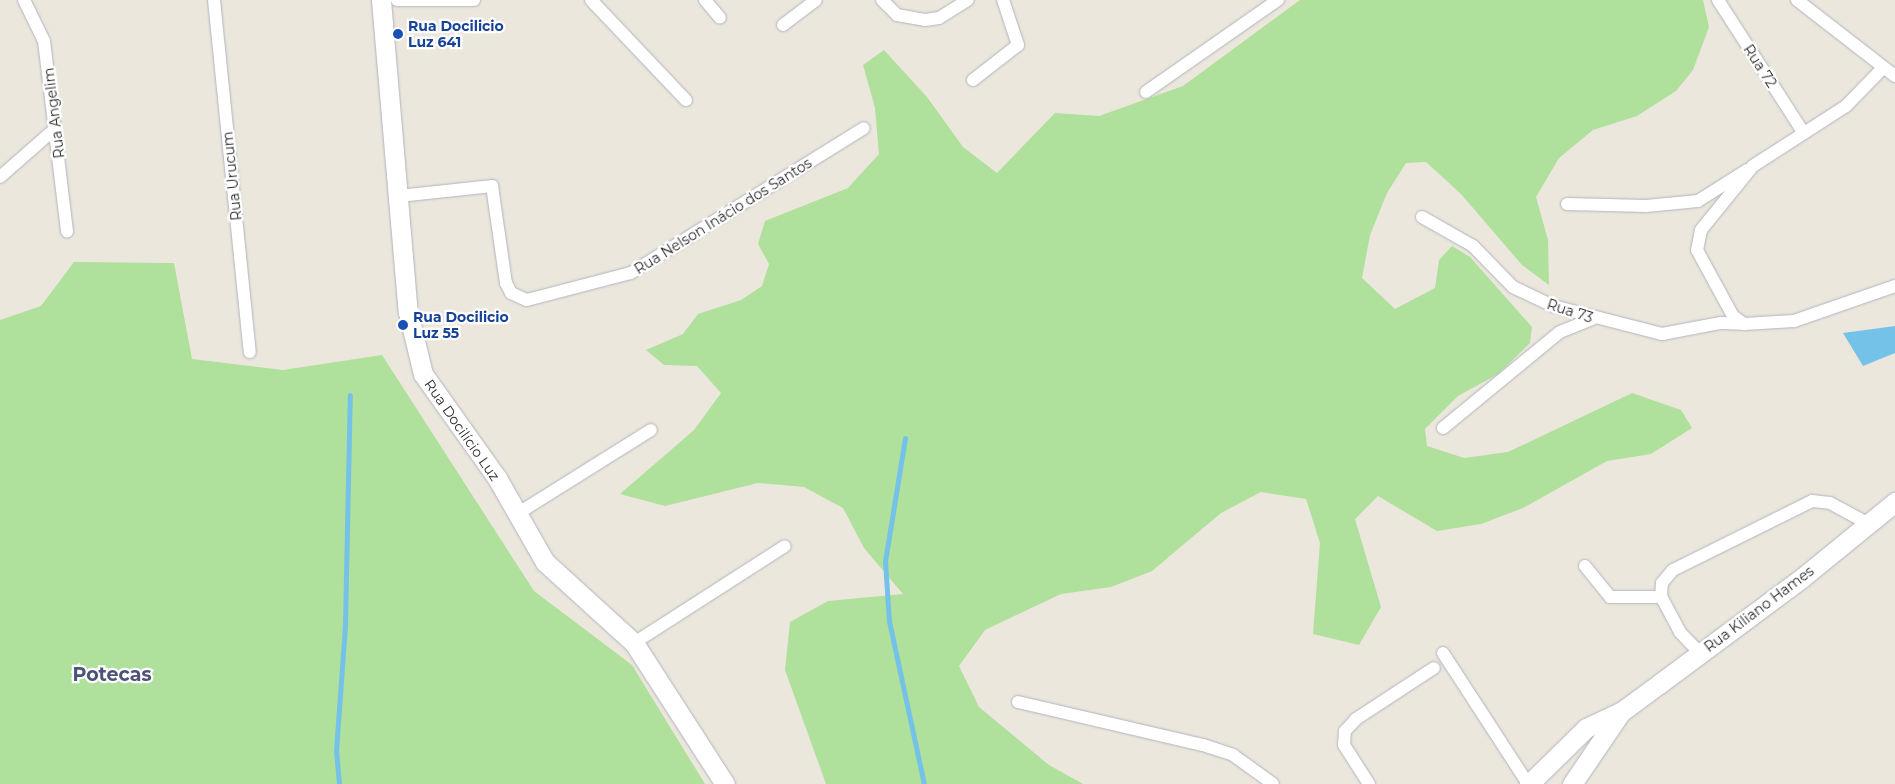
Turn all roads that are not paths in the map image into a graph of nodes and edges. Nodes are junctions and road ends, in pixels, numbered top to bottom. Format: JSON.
{"nodes":[{"id":1,"x":24,"y":0,"type":"edge"},
{"id":2,"x":214,"y":0,"type":"edge"},
{"id":3,"x":381,"y":0,"type":"edge"},
{"id":4,"x":397,"y":0,"type":"edge"},
{"id":5,"x":474,"y":0,"type":"edge"},
{"id":6,"x":591,"y":0,"type":"edge"},
{"id":7,"x":705,"y":0,"type":"edge"},
{"id":8,"x":816,"y":0,"type":"edge"},
{"id":9,"x":882,"y":0,"type":"edge"},
{"id":10,"x":968,"y":0,"type":"edge"},
{"id":11,"x":1002,"y":0,"type":"edge"},
{"id":12,"x":1278,"y":0,"type":"edge"},
{"id":13,"x":1718,"y":0,"type":"edge"},
{"id":14,"x":1797,"y":0,"type":"edge"},
{"id":15,"x":720,"y":18,"type":"dead end"},
{"id":16,"x":783,"y":25,"type":"dead end"},
{"id":17,"x":1882,"y":69,"type":"junction"},
{"id":18,"x":1895,"y":76,"type":"edge"},
{"id":19,"x":973,"y":80,"type":"dead end"},
{"id":20,"x":1146,"y":92,"type":"dead end"},
{"id":21,"x":686,"y":100,"type":"dead end"},
{"id":22,"x":56,"y":128,"type":"junction"},
{"id":23,"x":864,"y":128,"type":"dead end"},
{"id":24,"x":1803,"y":132,"type":"junction"},
{"id":25,"x":1753,"y":166,"type":"junction"},
{"id":26,"x":0,"y":177,"type":"edge"},
{"id":27,"x":399,"y":196,"type":"junction"},
{"id":28,"x":1567,"y":204,"type":"dead end"},
{"id":29,"x":1422,"y":217,"type":"dead end"},
{"id":30,"x":67,"y":232,"type":"dead end"},
{"id":31,"x":1895,"y":286,"type":"edge"},
{"id":32,"x":1593,"y":319,"type":"junction"},
{"id":33,"x":1744,"y":324,"type":"junction"},
{"id":34,"x":250,"y":352,"type":"dead end"},
{"id":35,"x":1443,"y":428,"type":"dead end"},
{"id":36,"x":651,"y":430,"type":"dead end"},
{"id":37,"x":1895,"y":502,"type":"edge"},
{"id":38,"x":517,"y":514,"type":"junction"},
{"id":39,"x":1869,"y":524,"type":"junction"},
{"id":40,"x":785,"y":546,"type":"dead end"},
{"id":41,"x":1584,"y":566,"type":"dead end"},
{"id":42,"x":1661,"y":597,"type":"junction"},
{"id":43,"x":634,"y":643,"type":"junction"},
{"id":44,"x":1443,"y":653,"type":"dead end"},
{"id":45,"x":1700,"y":653,"type":"junction"},
{"id":46,"x":1434,"y":668,"type":"dead end"},
{"id":47,"x":1018,"y":702,"type":"dead end"},
{"id":48,"x":1620,"y":712,"type":"junction"},
{"id":49,"x":725,"y":784,"type":"edge"},
{"id":50,"x":1273,"y":784,"type":"edge"},
{"id":51,"x":1369,"y":784,"type":"edge"},
{"id":52,"x":1529,"y":784,"type":"edge"},
{"id":53,"x":1572,"y":784,"type":"edge"}],
"edges":[{"from":1,"to":22,"type":"street","name":"Rua Angelim"},
{"from":2,"to":34,"type":"street","name":"Rua Urucum"},
{"from":3,"to":27,"type":"main road","name":"Rua Docilício Luz"},
{"from":4,"to":5,"type":"street"},
{"from":6,"to":21,"type":"street"},
{"from":7,"to":15,"type":"street"},
{"from":8,"to":16,"type":"street"},
{"from":9,"to":10,"type":"street"},
{"from":11,"to":19,"type":"street"},
{"from":12,"to":20,"type":"street"},
{"from":13,"to":24,"type":"street","name":"Rua 72"},
{"from":14,"to":17,"type":"street"},
{"from":17,"to":18,"type":"street"},
{"from":17,"to":24,"type":"street"},
{"from":22,"to":26,"type":"street"},
{"from":22,"to":30,"type":"street","name":"Rua Angelim"},
{"from":23,"to":27,"type":"street","name":"Rua Nelson Inácio dos Santos"},
{"from":24,"to":25,"type":"street"},
{"from":25,"to":28,"type":"street"},
{"from":25,"to":33,"type":"street"},
{"from":27,"to":38,"type":"main road","name":"Rua Docilício Luz"},
{"from":29,"to":32,"type":"street","name":"Rua 73"},
{"from":31,"to":33,"type":"street","name":"Rua 73"},
{"from":32,"to":33,"type":"street","name":"Rua 73"},
{"from":32,"to":35,"type":"street"},
{"from":36,"to":38,"type":"street"},
{"from":37,"to":39,"type":"main road","name":"Rua Kiliano Hames"},
{"from":38,"to":43,"type":"main road","name":"Rua Docilício Luz"},
{"from":39,"to":42,"type":"street"},
{"from":39,"to":45,"type":"main road","name":"Rua Kiliano Hames"},
{"from":40,"to":43,"type":"street"},
{"from":41,"to":42,"type":"street"},
{"from":42,"to":45,"type":"street"},
{"from":43,"to":49,"type":"main road","name":"Rua Docilício Luz"},
{"from":44,"to":52,"type":"street"},
{"from":45,"to":48,"type":"main road","name":"Rua Kiliano Hames"},
{"from":46,"to":51,"type":"street"},
{"from":47,"to":50,"type":"street"},
{"from":48,"to":52,"type":"main road","name":"Rua Kiliano Hames"},
{"from":48,"to":53,"type":"main road","name":"Rua Kiliano Hames"}]}
